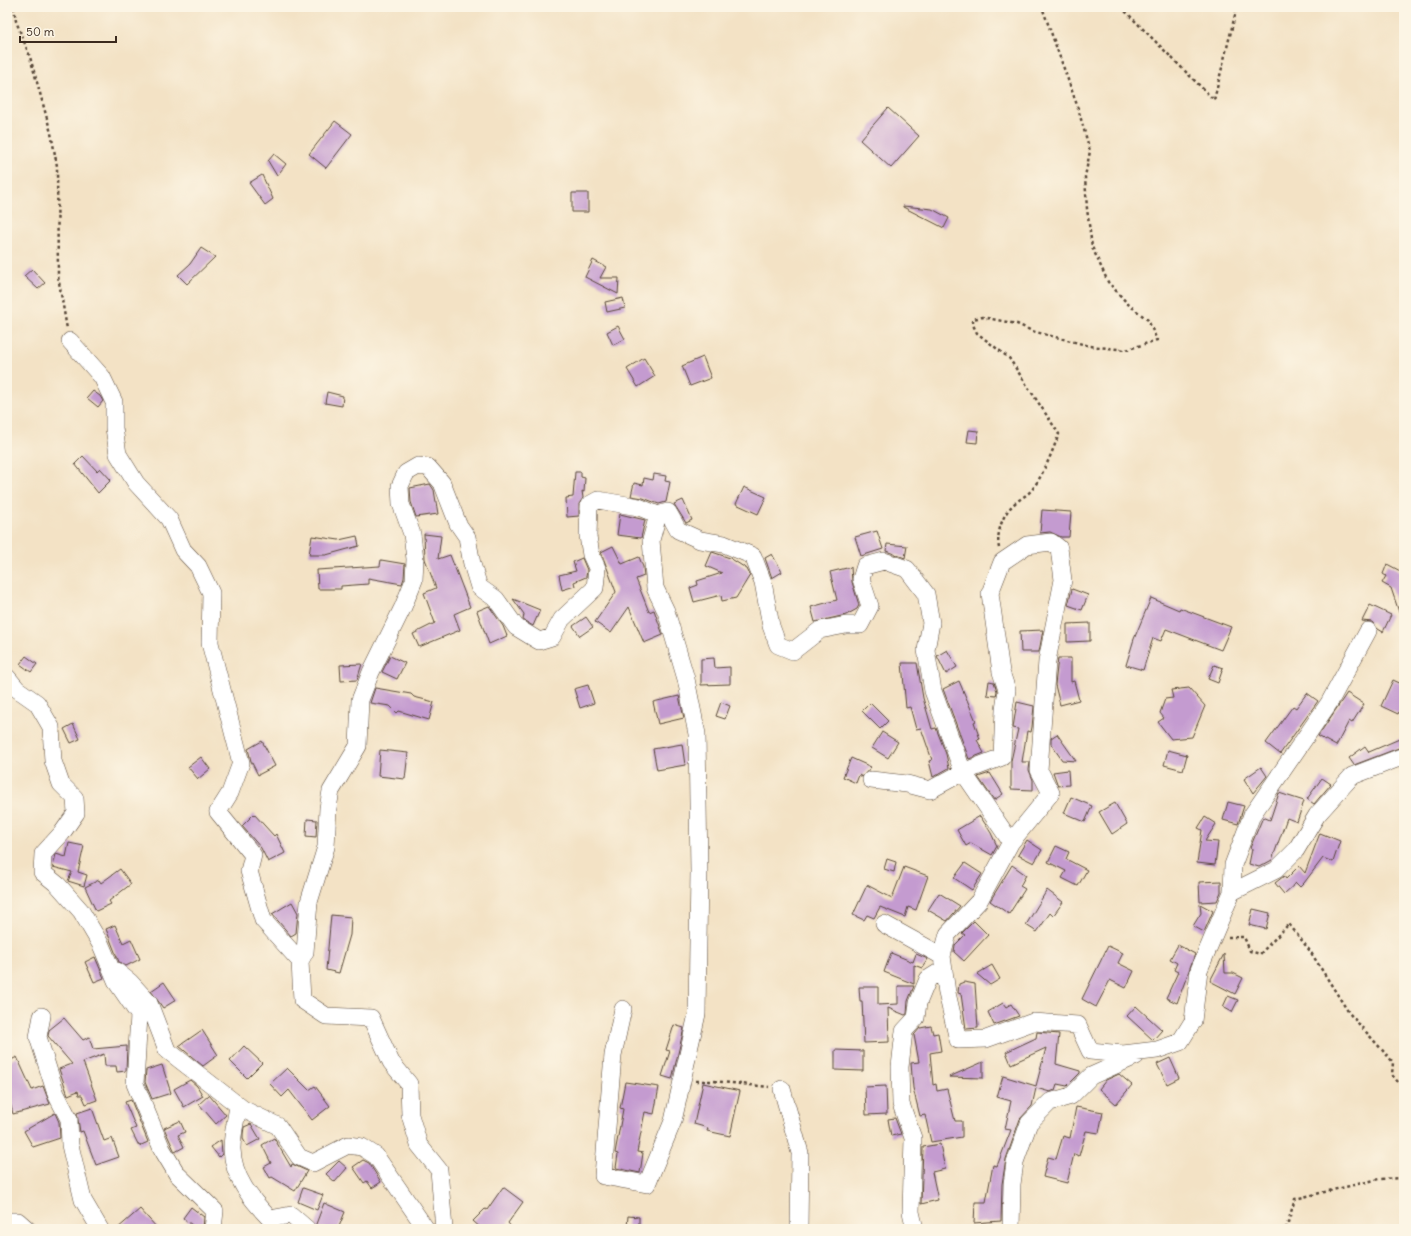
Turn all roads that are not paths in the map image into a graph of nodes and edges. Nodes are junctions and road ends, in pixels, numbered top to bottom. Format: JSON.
{"nodes":[{"id":1,"x":70,"y":341,"type":"road end"},
{"id":2,"x":658,"y":515,"type":"junction"},
{"id":3,"x":1368,"y":631,"type":"dead end"},
{"id":4,"x":7,"y":677,"type":"edge"},
{"id":5,"x":1404,"y":756,"type":"edge"},
{"id":6,"x":964,"y":772,"type":"junction"},
{"id":7,"x":871,"y":780,"type":"dead end"},
{"id":8,"x":1011,"y":842,"type":"junction"},
{"id":9,"x":1232,"y":892,"type":"junction"},
{"id":10,"x":884,"y":924,"type":"dead end"},
{"id":11,"x":300,"y":961,"type":"junction"},
{"id":12,"x":943,"y":962,"type":"junction"},
{"id":13,"x":111,"y":968,"type":"junction"},
{"id":14,"x":623,"y":1009,"type":"dead end"},
{"id":15,"x":42,"y":1016,"type":"dead end"},
{"id":16,"x":1145,"y":1052,"type":"junction"},
{"id":17,"x":782,"y":1089,"type":"road end"},
{"id":18,"x":238,"y":1106,"type":"junction"},
{"id":19,"x":7,"y":1220,"type":"edge"},
{"id":20,"x":27,"y":1229,"type":"edge"},
{"id":21,"x":100,"y":1229,"type":"edge"},
{"id":22,"x":213,"y":1229,"type":"edge"},
{"id":23,"x":307,"y":1229,"type":"edge"},
{"id":24,"x":426,"y":1229,"type":"edge"},
{"id":25,"x":444,"y":1229,"type":"edge"},
{"id":26,"x":799,"y":1229,"type":"edge"},
{"id":27,"x":915,"y":1229,"type":"edge"},
{"id":28,"x":1011,"y":1229,"type":"edge"}],
"edges":[{"from":1,"to":11,"type":"street"},
{"from":2,"to":6,"type":"street"},
{"from":2,"to":11,"type":"street"},
{"from":2,"to":14,"type":"street"},
{"from":3,"to":9,"type":"street"},
{"from":4,"to":13,"type":"street"},
{"from":5,"to":9,"type":"street"},
{"from":6,"to":7,"type":"street"},
{"from":6,"to":8,"type":"street"},
{"from":6,"to":8,"type":"street"},
{"from":8,"to":12,"type":"street"},
{"from":9,"to":16,"type":"street"},
{"from":10,"to":12,"type":"street"},
{"from":11,"to":25,"type":"street"},
{"from":12,"to":16,"type":"street"},
{"from":12,"to":27,"type":"street"},
{"from":13,"to":18,"type":"street"},
{"from":13,"to":22,"type":"street"},
{"from":15,"to":21,"type":"street"},
{"from":16,"to":28,"type":"street"},
{"from":17,"to":26,"type":"street"},
{"from":18,"to":23,"type":"street"},
{"from":18,"to":24,"type":"street"},
{"from":19,"to":20,"type":"street"}]}
